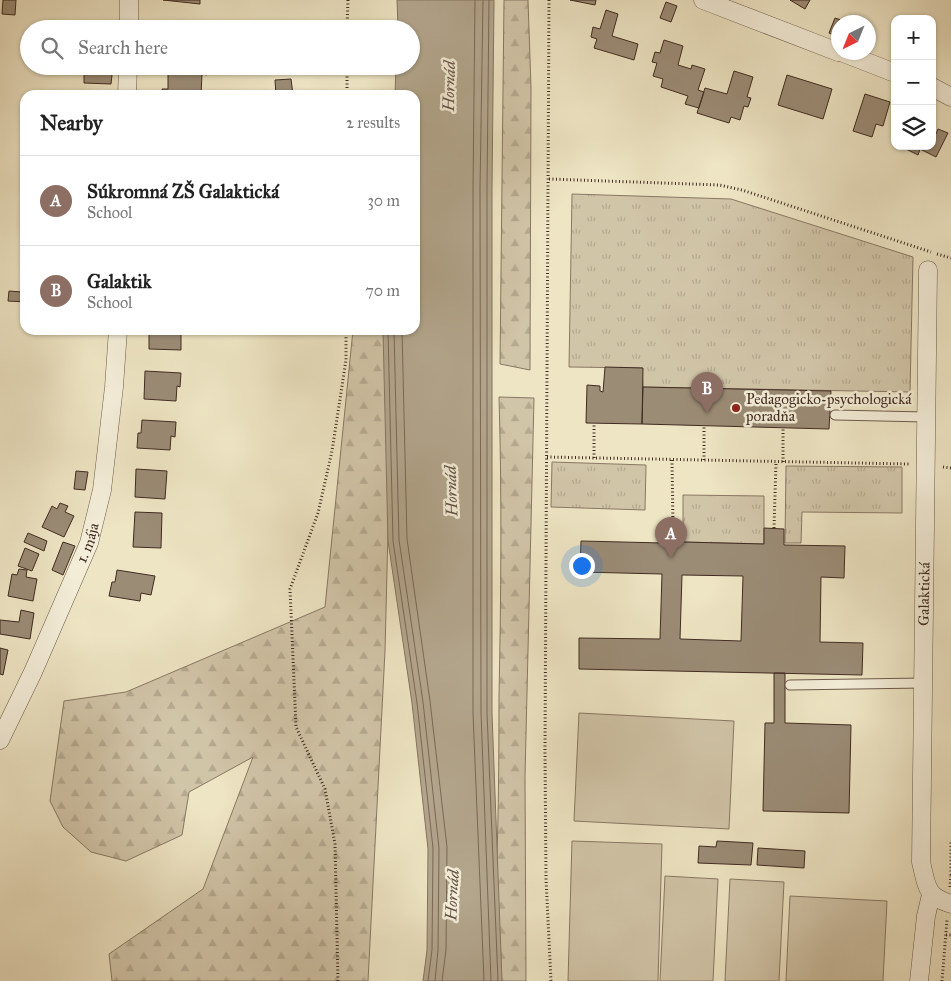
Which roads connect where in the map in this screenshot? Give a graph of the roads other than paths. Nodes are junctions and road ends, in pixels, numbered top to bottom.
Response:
1 (129, 0) edge
2 (703, 0) edge
3 (129, 20) edge
4 (831, 49) edge
5 (861, 60) edge
6 (891, 71) edge
7 (128, 75) edge
8 (936, 89) edge
9 (127, 90) edge
10 (951, 97) edge
11 (928, 270) dead end
12 (118, 335) edge
13 (835, 415) dead end
14 (926, 417) junction
15 (922, 683) junction
16 (790, 684) dead end
17 (0, 740) edge
18 (931, 895) junction
19 (950, 904) edge
20 (920, 981) edge

1 - 3 street
2 - 4 street
5 - 6 street
7 - 9 street
8 - 10 street
11 - 14 street, Galaktická
12 - 17 street, 1. mája
13 - 14 lane
14 - 15 street, Galaktická
15 - 16 lane
15 - 18 street, Galaktická
18 - 19 street
18 - 20 street

